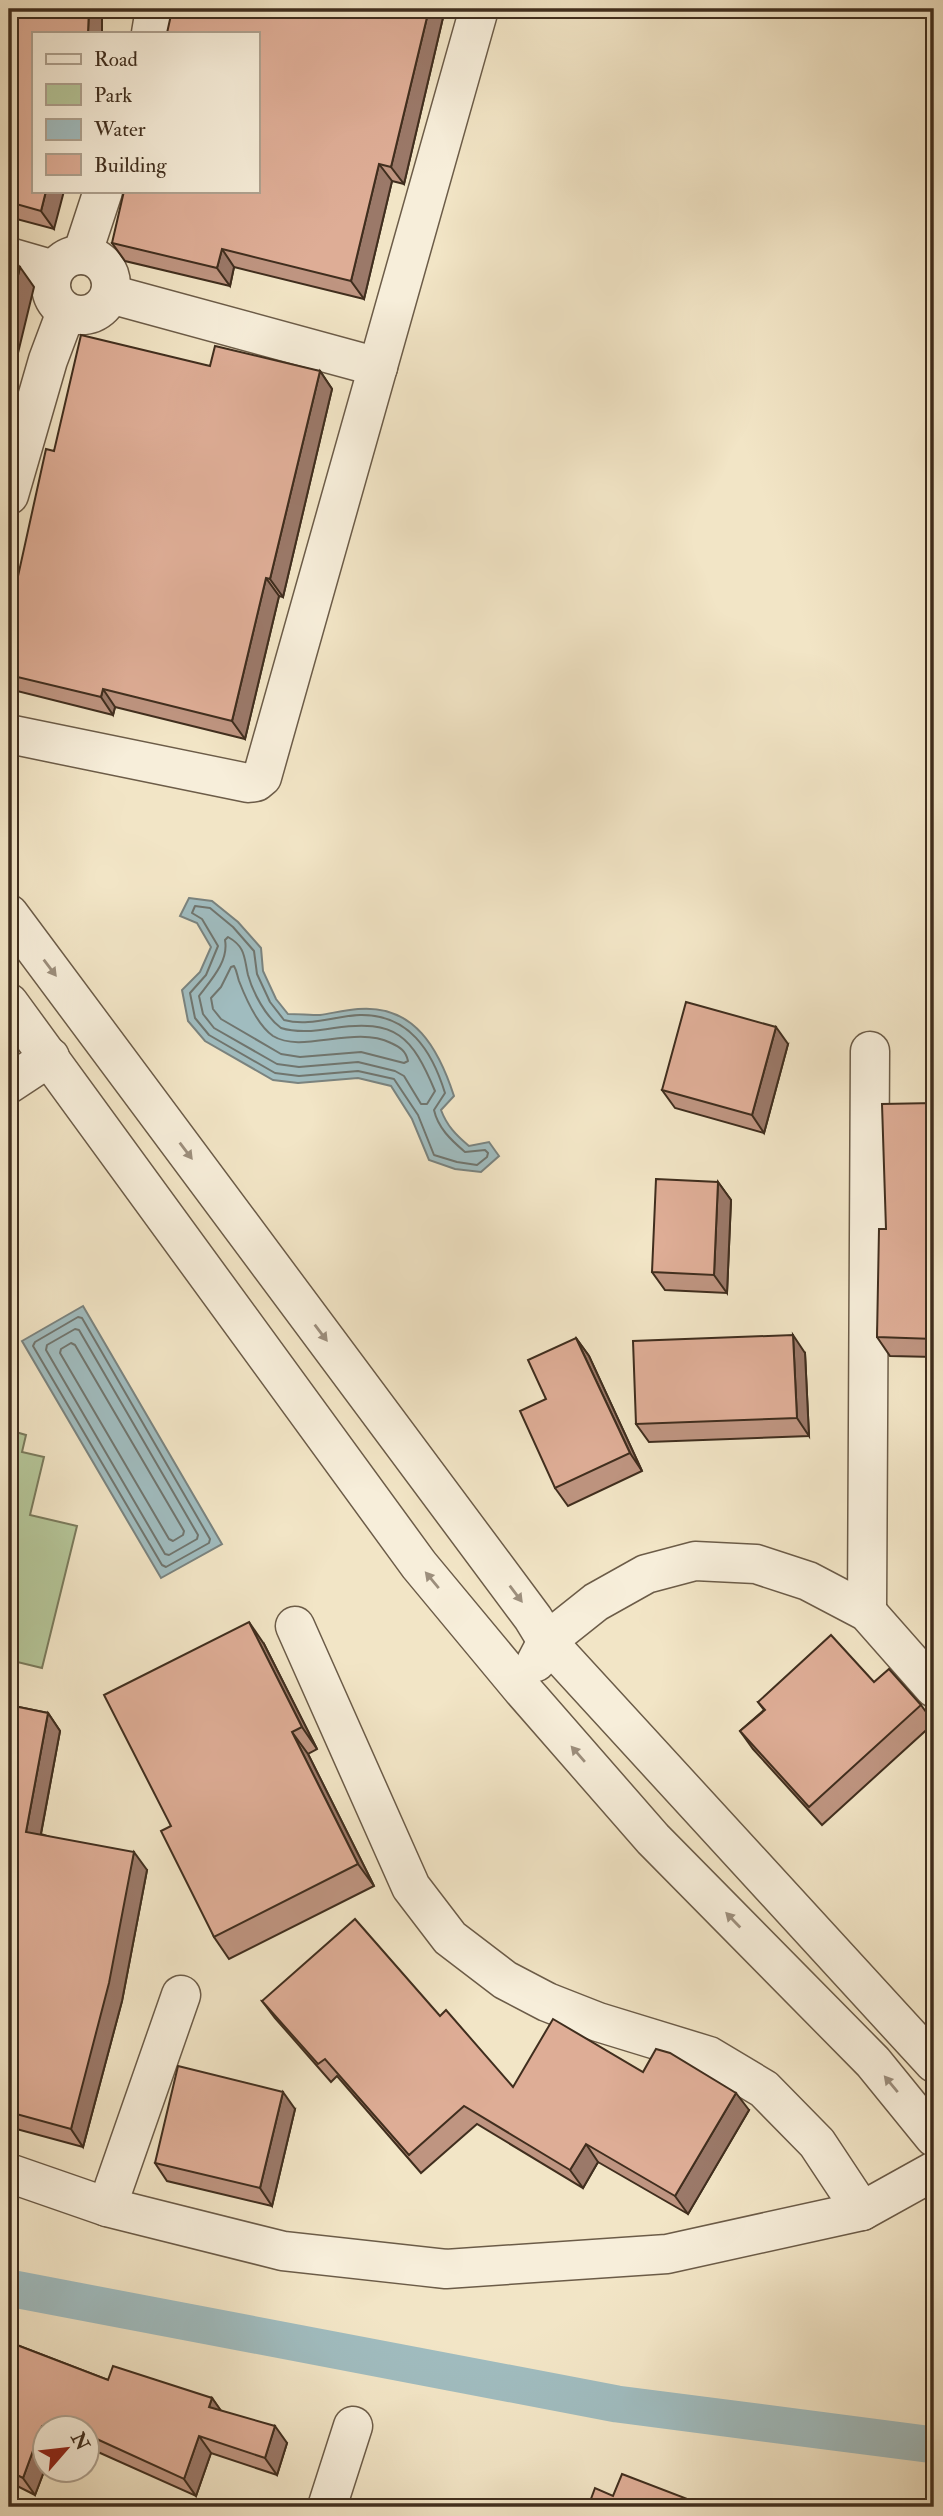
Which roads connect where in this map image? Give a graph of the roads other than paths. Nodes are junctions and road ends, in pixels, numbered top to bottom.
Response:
1 (155, 9) edge
2 (479, 9) edge
3 (151, 32) edge
4 (103, 192) edge
5 (9, 257) edge
6 (68, 262) junction
7 (110, 294) junction
8 (66, 312) junction
9 (378, 367) junction
10 (9, 495) edge
11 (9, 734) edge
12 (9, 914) edge
13 (9, 1004) edge
14 (870, 1051) dead end
15 (50, 1057) junction
16 (9, 1084) edge
17 (867, 1612) junction
18 (295, 1626) dead end
19 (547, 1641) junction
20 (934, 1688) edge
21 (522, 1689) junction
22 (181, 1995) dead end
23 (934, 2063) edge
24 (934, 2137) edge
25 (934, 2171) edge
26 (9, 2173) edge
27 (107, 2207) junction
28 (862, 2211) junction
29 (354, 2426) dead end
30 (327, 2507) edge

1 - 3 street
2 - 9 street
4 - 6 street
5 - 6 street
6 - 7 street
6 - 8 street
7 - 8 street
7 - 9 street
8 - 10 street
9 - 11 street
12 -> 19 street
13 - 15 street
14 - 17 street
15 - 16 street
21 -> 15 street
17 - 19 street
17 - 20 street
18 - 28 street
19 - 21 street
19 - 23 street
24 -> 21 street
22 - 27 street
25 - 28 street
26 - 27 street
27 - 28 street
29 - 30 street

